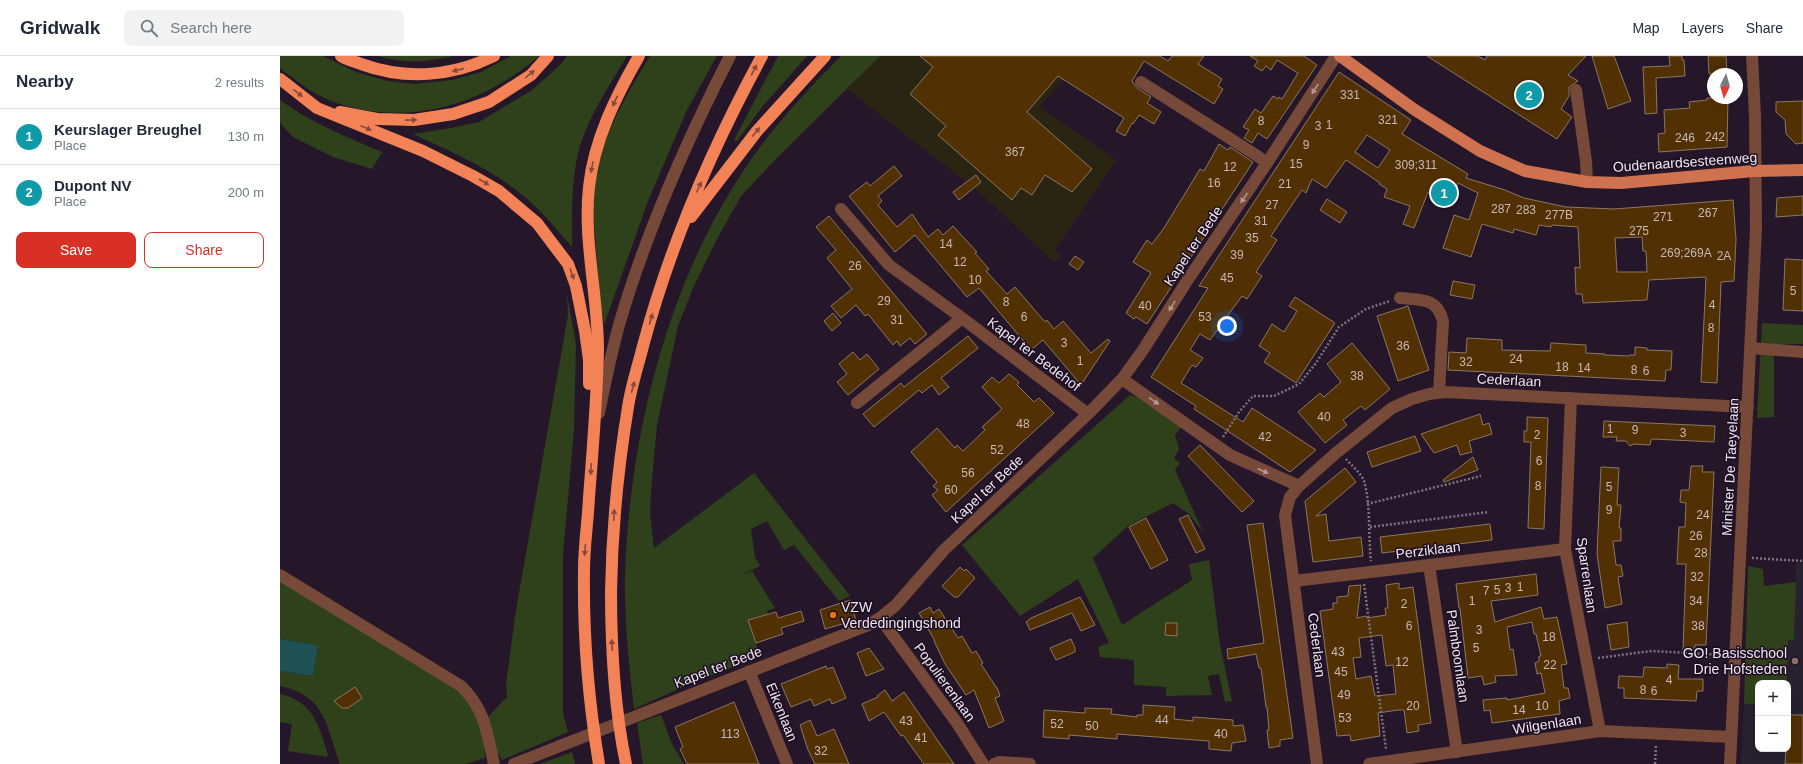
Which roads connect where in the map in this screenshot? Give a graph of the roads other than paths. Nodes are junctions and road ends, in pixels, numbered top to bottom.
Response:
1 (341, 56) edge
2 (494, 56) edge
3 (548, 56) edge
4 (639, 56) edge
5 (730, 56) edge
6 (762, 56) edge
7 (825, 56) edge
8 (1336, 56) edge
9 (1340, 56) edge
10 (1752, 56) edge
11 (280, 79) edge
12 (1141, 82) dead end
13 (1576, 90) dead end
14 (317, 108) junction
15 (1267, 163) junction
16 (1803, 170) edge
17 (1754, 171) junction
18 (1587, 182) junction
19 (841, 209) dead end
20 (678, 236) junction
21 (1400, 298) road end
22 (962, 318) junction
23 (1751, 348) junction
24 (1803, 352) edge
25 (1122, 379) junction
26 (1439, 393) junction
27 (1571, 398) junction
28 (857, 403) dead end
29 (1748, 407) junction
30 (1088, 414) junction
31 (593, 440) junction
32 (1299, 486) junction
33 (1565, 549) junction
34 (1429, 565) junction
35 (280, 575) edge
36 (1294, 581) junction
37 (880, 618) junction
38 (749, 671) junction
39 (1600, 731) junction
40 (1731, 737) junction
41 (1457, 752) junction
42 (1415, 761) edge
43 (626, 762) edge
44 (494, 764) edge
45 (514, 764) edge
46 (599, 764) edge
47 (787, 764) edge
48 (983, 764) edge
49 (994, 764) edge
50 (1030, 764) edge
51 (1317, 764) edge
52 (1369, 764) edge
53 (1730, 764) edge

2 -> 1 highway
14 -> 3 highway
4 -> 31 highway
5 - 31 street
20 -> 6 highway
20 -> 7 highway
8 -> 15 street, Kapel ter Bede
9 - 18 main road, Oudenaardsesteenweg
10 - 17 street, Minister De Taeyelaan
11 -> 14 highway
12 - 15 street
13 - 18 street
14 -> 31 highway
15 -> 25 street, Kapel ter Bede
16 - 17 main road, Oudenaardsesteenweg
17 - 18 main road, Oudenaardsesteenweg
17 - 23 street, Minister De Taeyelaan
19 - 22 street, Kapel ter Bedehof
43 -> 20 highway
21 - 26 street
22 - 28 street
22 - 30 street, Kapel ter Bedehof
23 - 24 street
23 - 29 street, Minister De Taeyelaan
25 - 30 street, Kapel ter Bede
25 -> 32 street
26 - 27 street, Cederlaan
26 - 32 street, Cederlaan
27 - 29 street, Cederlaan
27 - 33 street, Sparrenlaan
29 - 40 street, Minister De Taeyelaan
30 - 37 street, Kapel ter Bede
31 -> 46 highway
32 - 36 street, Cederlaan
33 - 34 street, Perziklaan
33 - 39 street, Sparrenlaan
34 - 36 street, Perziklaan
34 - 41 street, Palmboomlaan
35 - 44 street
36 - 51 street, Cederlaan
37 - 38 street, Kapel ter Bede
37 - 48 street, Populierenlaan
38 - 45 street, Kapel ter Bede
38 - 47 street, Eikenlaan
39 - 40 street, Wilgenlaan
39 - 41 street, Wilgenlaan
40 - 53 street, Minister De Taeyelaan
41 - 42 street, Wilgenlaan
42 - 52 street, Wilgenlaan
49 - 50 street

